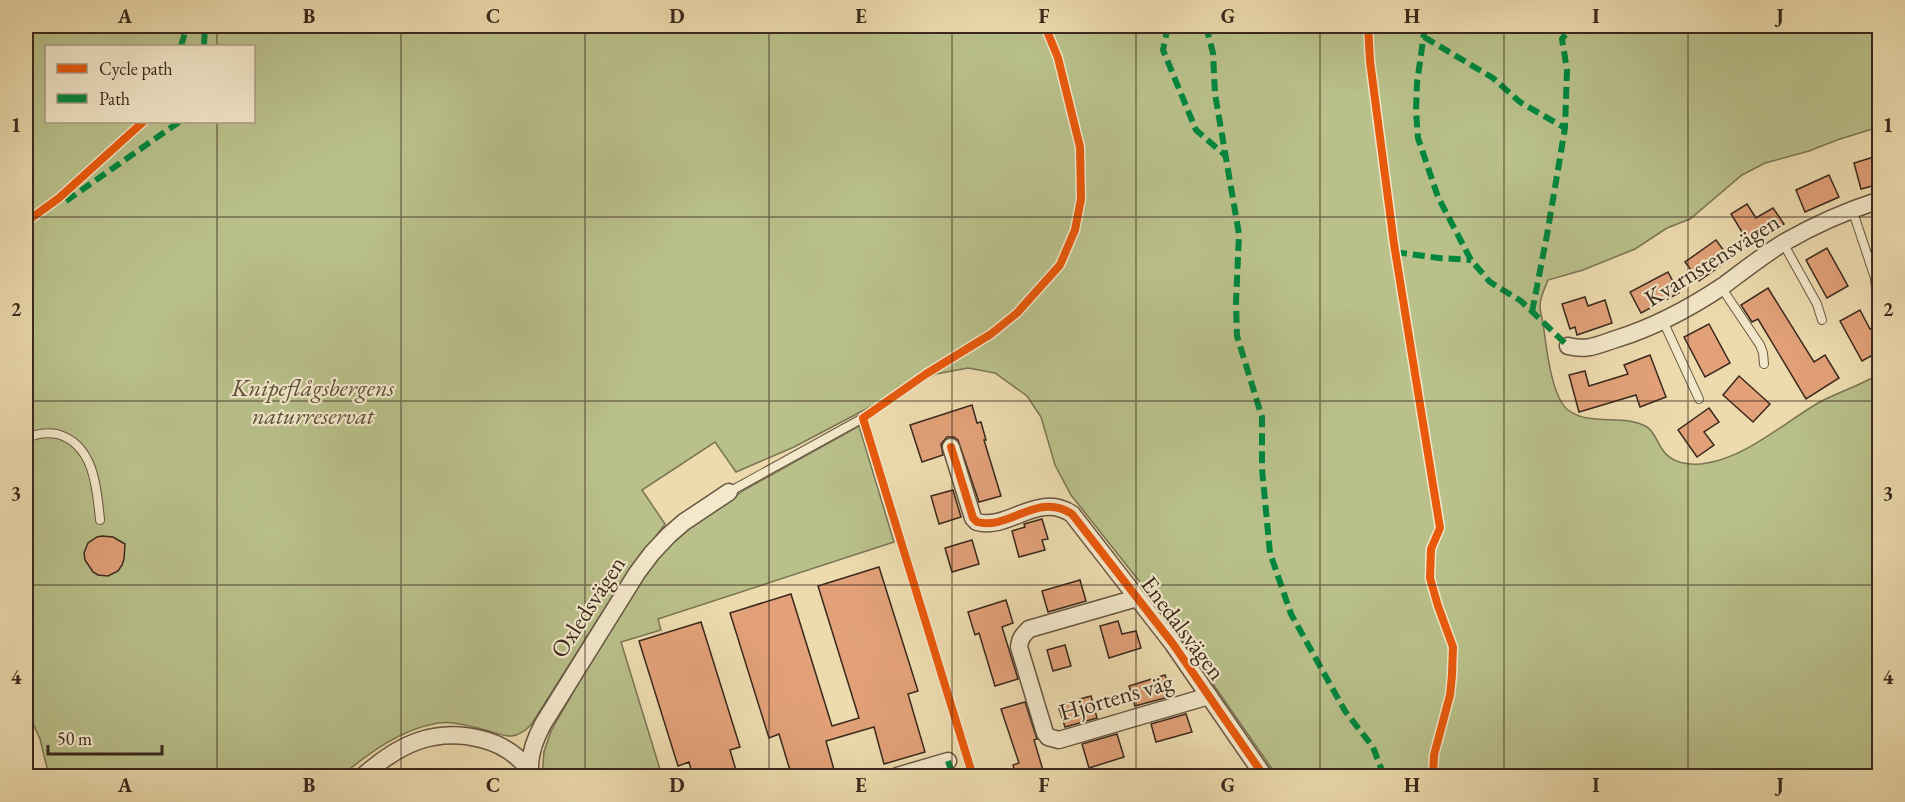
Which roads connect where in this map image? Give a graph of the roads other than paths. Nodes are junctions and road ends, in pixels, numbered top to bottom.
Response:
1 (1880, 200) edge
2 (1852, 209) junction
3 (1783, 243) junction
4 (1721, 287) junction
5 (1877, 299) dead end
6 (1822, 320) dead end
7 (1663, 321) junction
8 (1568, 346) dead end
9 (1764, 364) dead end
10 (1699, 399) dead end
11 (863, 418) dead end
12 (26, 439) edge
13 (951, 447) dead end
14 (729, 492) joint
15 (100, 520) dead end
16 (1137, 598) junction
17 (1209, 696) junction
18 (948, 761) dead end
19 (531, 774) edge
20 (363, 777) edge
21 (897, 777) edge
22 (1264, 777) edge

1 - 2 street, Kvarnstensvägen
2 - 3 street, Kvarnstensvägen
2 - 5 lane
3 - 4 street, Kvarnstensvägen
3 - 6 lane
4 - 7 street, Kvarnstensvägen
4 - 9 lane
7 - 8 street, Kvarnstensvägen
7 - 10 lane
11 - 14 lane
12 - 15 lane
13 - 16 street, Enedalsvägen
14 - 19 street, Oxledsvägen
16 - 17 street, Enedalsvägen
16 - 17 street, Hjortens väg
17 - 22 street, Enedalsvägen
18 - 21 street
19 - 20 street

